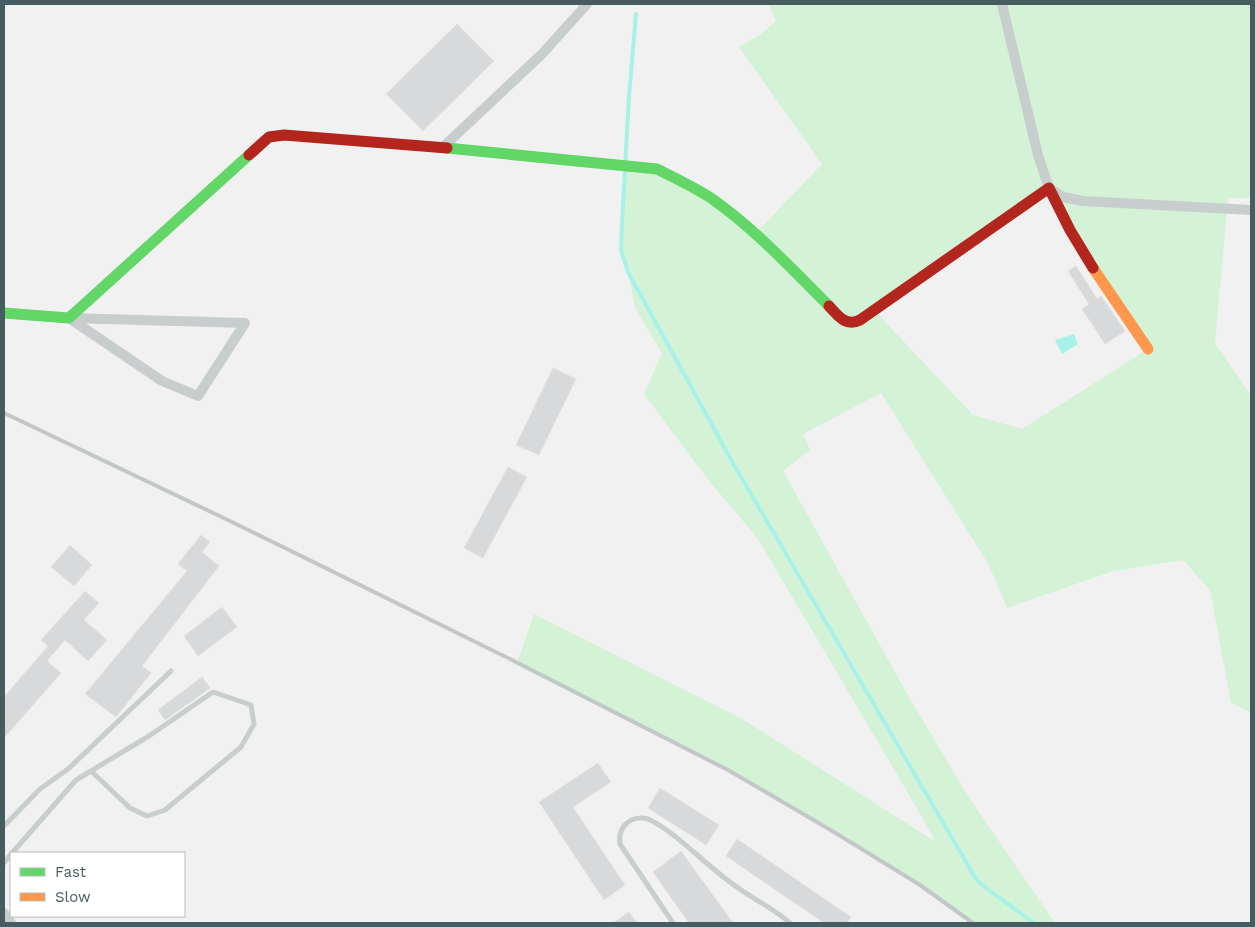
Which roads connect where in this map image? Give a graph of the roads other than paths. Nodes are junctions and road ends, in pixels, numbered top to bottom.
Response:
1 (587, 4) edge
2 (1002, 4) edge
3 (442, 148) junction
4 (1048, 188) junction
5 (1251, 210) edge
6 (4, 313) edge
7 (69, 318) junction
8 (1148, 349) dead end
9 (171, 671) dead end
10 (91, 771) junction
11 (4, 826) edge
12 (14, 852) edge
13 (673, 923) edge
14 (790, 923) edge

1 - 3 street
2 - 4 street
3 - 4 street
3 - 7 street
4 - 5 street
4 - 8 street
6 - 7 street
7 - 7 street
9 - 11 lane
10 - 10 lane
10 - 12 lane
13 - 14 lane

